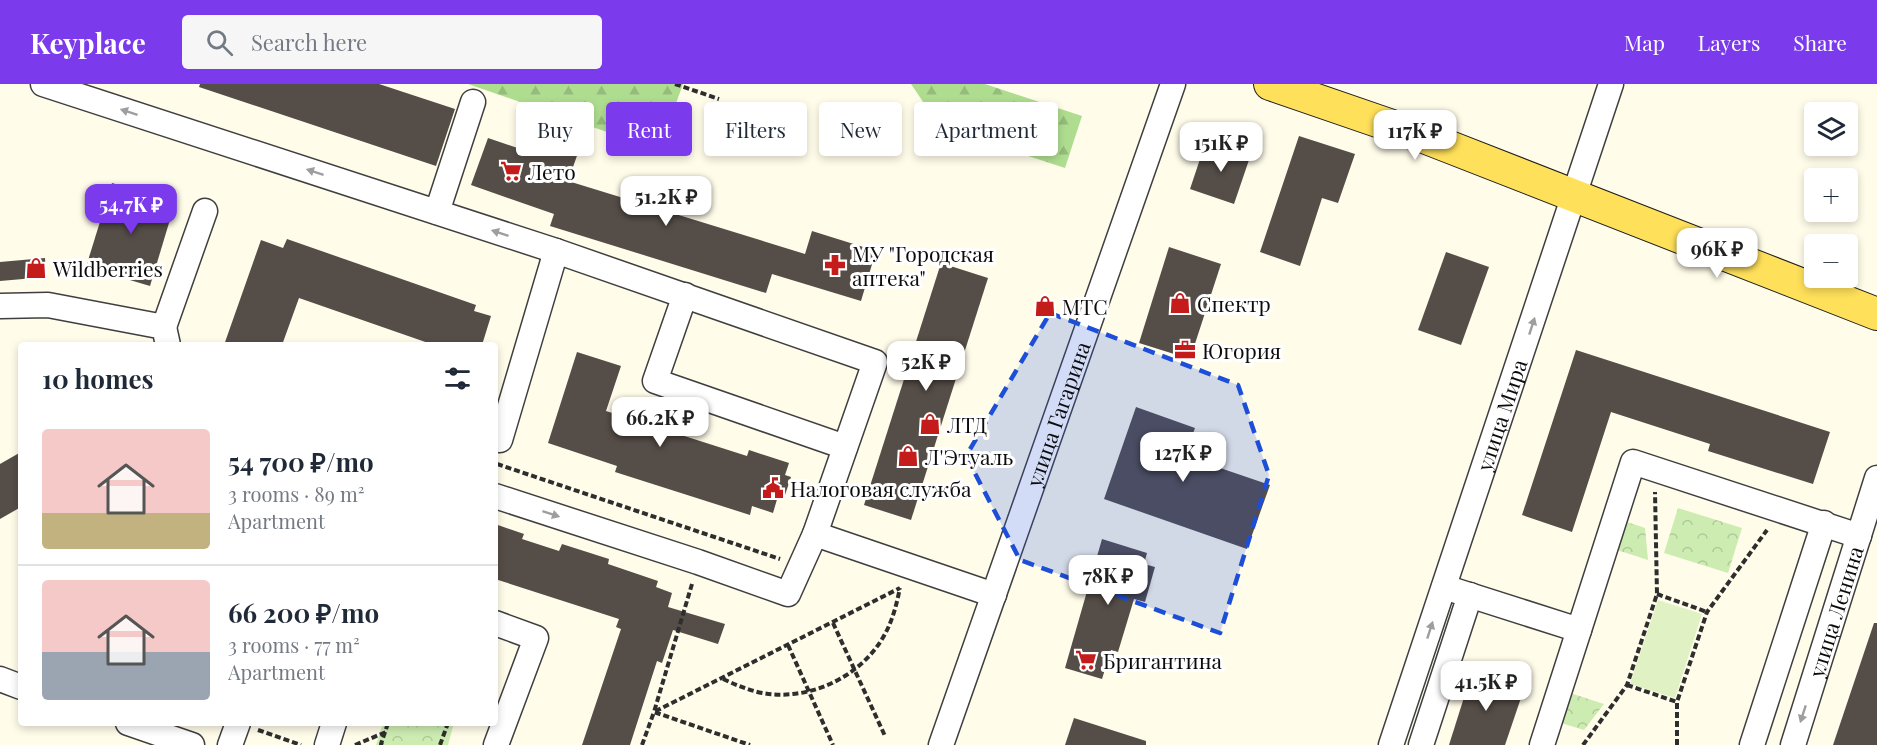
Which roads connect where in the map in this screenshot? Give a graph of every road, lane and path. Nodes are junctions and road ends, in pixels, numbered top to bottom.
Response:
1 (43, 84) edge
2 (675, 84) edge
3 (1173, 84) edge
4 (1270, 84) edge
5 (1611, 84) edge
6 (719, 99) dead end
7 (473, 102) dead end
8 (1575, 197) junction
9 (205, 211) dead end
10 (437, 212) junction
11 (556, 251) junction
12 (685, 296) junction
13 (0, 306) edge
14 (1877, 314) edge
15 (166, 336) edge
16 (498, 440) edge
17 (845, 447) junction
18 (498, 465) edge
19 (1654, 469) junction
20 (1877, 478) edge
21 (498, 497) edge
22 (1781, 510) junction
23 (1824, 524) junction
24 (815, 534) junction
25 (1859, 536) junction
26 (698, 562) junction
27 (800, 566) junction
28 (1444, 586) junction
29 (900, 588) junction
30 (911, 591) dead end
31 (1657, 594) junction
32 (1470, 595) junction
33 (994, 596) junction
34 (1707, 612) junction
35 (833, 622) junction
36 (498, 624) edge
37 (1579, 630) junction
38 (788, 645) junction
39 (855, 669) junction
40 (722, 678) junction
41 (0, 680) edge
42 (1627, 685) junction
43 (18, 686) edge
44 (809, 691) junction
45 (1677, 702) junction
46 (654, 712) junction
47 (137, 726) edge
48 (237, 726) edge
49 (247, 726) edge
50 (333, 726) edge
51 (387, 726) edge
52 (447, 726) edge
53 (386, 732) junction
54 (885, 736) dead end
55 (192, 745) edge
56 (230, 745) edge
57 (301, 745) edge
58 (327, 745) edge
59 (355, 745) edge
60 (383, 745) edge
61 (440, 745) edge
62 (496, 745) edge
63 (642, 745) edge
64 (750, 745) edge
65 (833, 745) edge
66 (942, 745) edge
67 (1391, 745) edge
68 (1421, 745) edge
69 (1542, 745) edge
70 (1583, 745) edge
71 (1677, 745) edge
72 (1752, 745) edge
73 (1793, 745) edge

10 -> 1 street
2 - 6 path
3 - 33 street, улица Гагарина
4 - 8 main road
5 - 8 street, улица Мира
7 - 10 street
8 - 14 main road
28 -> 8 street, улица Мира
9 - 15 street
11 -> 10 street
11 - 12 street
11 - 16 street
12 - 17 street
12 - 17 street
13 - 15 street
17 - 24 street
18 - 27 path
19 - 22 street
19 - 31 path
19 - 37 street
20 - 25 street, улица Ленина
21 -> 26 street
22 - 23 street
22 - 34 path
23 - 25 street
23 - 72 street
24 - 27 street
24 - 33 street
25 -> 73 street, улица Ленина
26 - 27 street
26 - 46 path
28 - 32 street
67 -> 28 street, улица Мира
29 - 30 path
29 - 35 path
29 - 39 path
31 - 34 path
31 - 42 path
32 - 37 street
32 - 68 street
33 - 66 street, улица Гагарина
34 - 45 path
35 - 38 path
35 - 39 path
36 - 62 street
37 - 69 street
38 - 40 path
38 - 44 path
39 - 44 path
39 - 54 path
40 - 44 path
40 - 46 path
41 - 43 street
42 - 45 path
42 - 70 path
44 - 65 path
45 - 71 path
46 - 63 path
46 - 64 path
47 - 55 street
48 - 56 street
49 - 57 path
50 - 58 street
51 - 53 path
52 - 61 path
53 - 59 path
53 - 60 path

